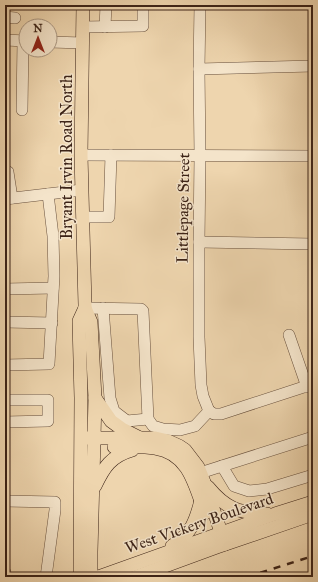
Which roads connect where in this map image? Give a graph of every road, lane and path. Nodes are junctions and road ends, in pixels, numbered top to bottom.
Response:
1 (83, 5) edge
2 (106, 5) edge
3 (143, 5) edge
4 (200, 5) edge
5 (83, 27) junction
6 (105, 27) junction
7 (5, 40) edge
8 (18, 41) edge
9 (58, 42) edge
10 (83, 43) junction
11 (24, 58) edge
12 (313, 66) edge
13 (199, 69) junction
14 (22, 110) dead end
15 (81, 155) junction
16 (111, 155) junction
17 (200, 156) junction
18 (313, 156) edge
19 (5, 172) edge
20 (82, 190) junction
21 (48, 194) junction
22 (9, 199) edge
23 (83, 217) junction
24 (198, 242) junction
25 (313, 244) edge
26 (54, 288) junction
27 (5, 289) edge
28 (85, 308) junction
29 (103, 308) junction
30 (5, 322) edge
31 (52, 323) junction
32 (289, 335) dead end
33 (5, 365) edge
34 (310, 385) edge
35 (95, 398) junction
36 (5, 400) edge
37 (209, 411) junction
38 (148, 419) junction
39 (5, 422) edge
40 (313, 437) edge
41 (80, 442) junction
42 (94, 442) junction
43 (140, 443) junction
44 (222, 466) junction
45 (313, 475) edge
46 (202, 478) junction
47 (93, 490) junction
48 (201, 500) junction
49 (5, 501) edge
50 (313, 502) edge
51 (275, 514) junction
52 (313, 514) edge
53 (219, 540) junction
54 (85, 553) junction
55 (134, 571) edge
56 (5, 572) edge
57 (6, 577) edge
58 (46, 577) edge
59 (80, 577) edge
60 (91, 577) edge
61 (98, 577) edge

1 - 5 main road, Bryant Irvin Road North
2 - 6 street
3 - 6 street
4 - 13 street, Littlepage Street
5 - 6 street
5 - 10 main road, Bryant Irvin Road North
7 - 8 street
9 - 10 street
10 - 15 main road, Bryant Irvin Road North
11 - 14 street
12 - 13 street
13 - 17 street, Littlepage Street
15 - 16 street
15 - 20 main road, Bryant Irvin Road North
16 - 17 street
16 - 23 street
17 - 18 street
17 - 24 street, Littlepage Street
19 - 22 street
20 - 21 street
20 - 23 main road, Bryant Irvin Road North
21 - 22 street
21 - 26 street
23 - 28 main road, Bryant Irvin Road North
24 - 25 street
24 - 37 street, Littlepage Street
26 - 27 street
26 - 31 street
28 - 29 street
28 - 35 main road, Bryant Irvin Road North
28 - 41 main road, Bryant Irvin Road North
29 - 38 street
29 - 38 street
30 - 31 street
31 - 33 street
32 - 34 street
34 - 37 street
35 - 42 main road, Bryant Irvin Road North
35 - 43 main road
36 - 39 street
37 - 38 street
40 - 44 street
41 - 42 main road
41 - 54 main road, Bryant Irvin Road North
42 - 43 main road
42 - 47 main road, Bryant Irvin Road North
43 - 46 main road
43 - 47 main road
43 - 48 main road
44 - 45 street
44 - 46 street
46 - 51 main road
46 - 53 main road
47 - 54 main road, Bryant Irvin Road North
48 - 53 main road
48 - 55 main road
49 - 58 street
50 - 51 main road, West Vickery Boulevard
51 - 53 main road, West Vickery Boulevard
52 - 53 main road, West Vickery Boulevard
53 - 55 main road, West Vickery Boulevard
54 - 59 main road
54 - 60 main road
55 - 61 main road, West Vickery Boulevard
56 - 57 street

